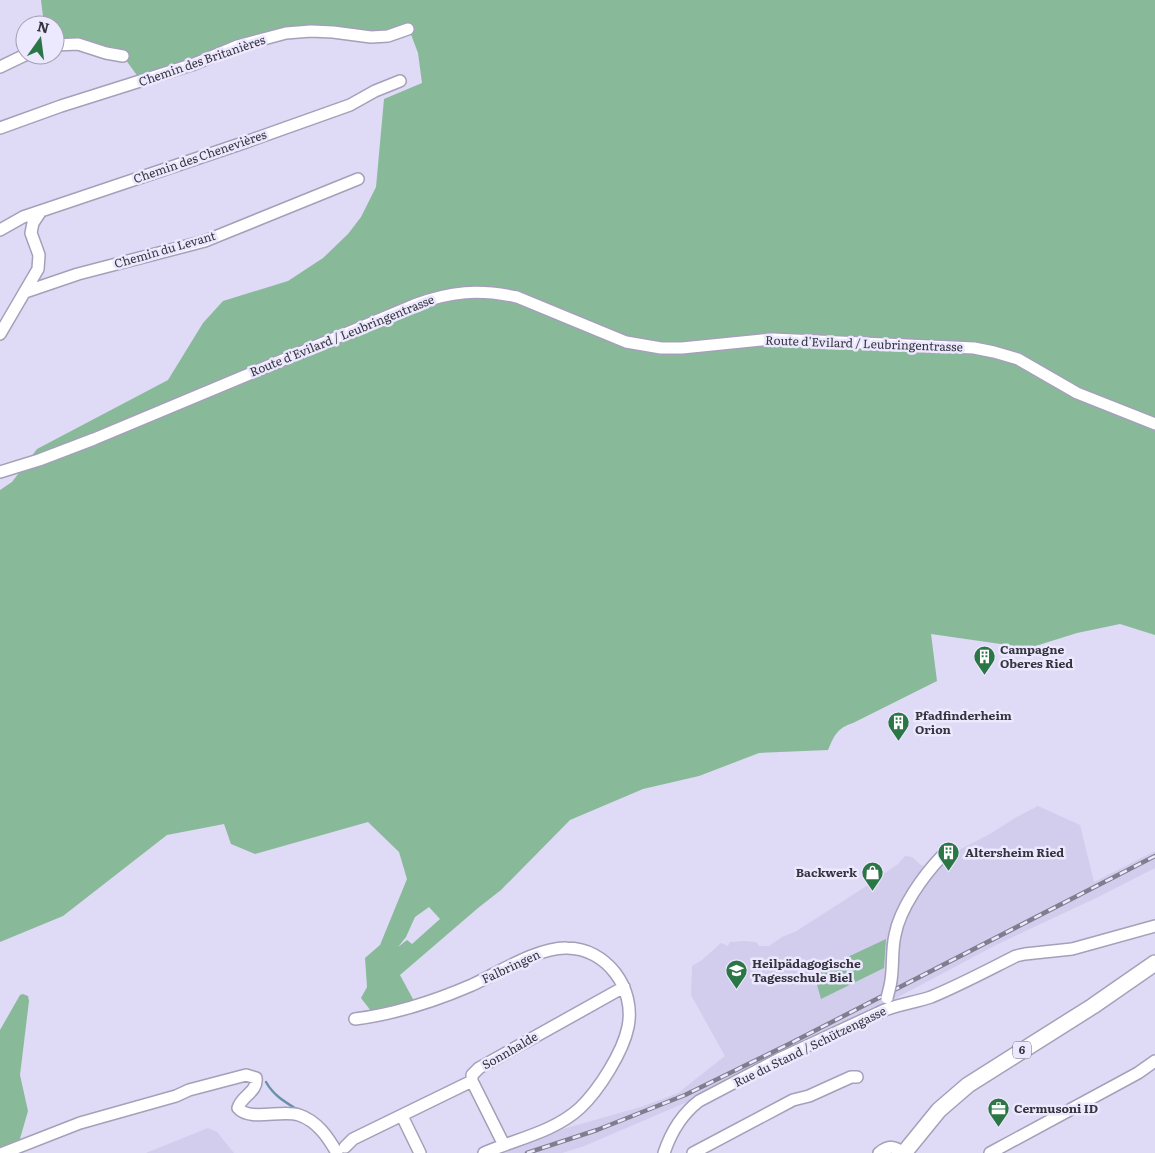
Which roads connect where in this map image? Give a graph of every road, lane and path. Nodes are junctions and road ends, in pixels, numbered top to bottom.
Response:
1 (408, 29) dead end
2 (65, 45) edge
3 (123, 56) dead end
4 (15, 60) edge
5 (0, 67) edge
6 (400, 81) dead end
7 (0, 128) edge
8 (358, 179) dead end
9 (41, 210) junction
10 (2, 228) edge
11 (31, 234) junction
12 (25, 292) junction
13 (4, 321) edge
14 (0, 334) edge
15 (1155, 424) edge
16 (0, 472) edge
17 (942, 856) dead end
18 (1155, 926) edge
19 (1155, 963) edge
20 (624, 987) junction
21 (886, 1003) junction
22 (355, 1019) dead end
23 (1155, 1061) edge
24 (857, 1077) dead end
25 (472, 1081) junction
26 (402, 1116) junction
27 (504, 1145) junction
28 (341, 1150) edge
29 (16, 1151) edge
30 (3, 1153) edge
31 (420, 1153) edge
32 (484, 1153) edge
33 (664, 1153) edge
34 (693, 1153) edge
35 (879, 1153) edge
36 (904, 1153) edge
37 (990, 1153) edge

1 - 7 street, Chemin des Britanières
2 - 3 street
4 - 5 street
6 - 9 street, Chemin des Chenevières
8 - 12 street, Chemin du Levant
9 - 10 street, Chemin des Chenevières
9 - 11 street
10 - 11 street
11 - 12 street
12 - 13 street
13 - 14 street
15 - 16 street, Route d'Evilard / Leubringentrasse
17 - 21 street, bridge
18 - 21 street, Rue du Stand / Schützengasse
19 - 36 main road, 6
20 - 22 street, Falbringen
20 - 25 street, Sonnhalde
20 - 27 street, Falbringen
21 - 33 street, Rue du Stand / Schützengasse
23 - 37 street
24 - 34 street
25 - 26 street, Sonnhalde
25 - 27 street
26 - 28 street, Sonnhalde
26 - 31 street
27 - 32 street, Falbringen
28 - 29 street
29 - 30 street
35 - 36 street

